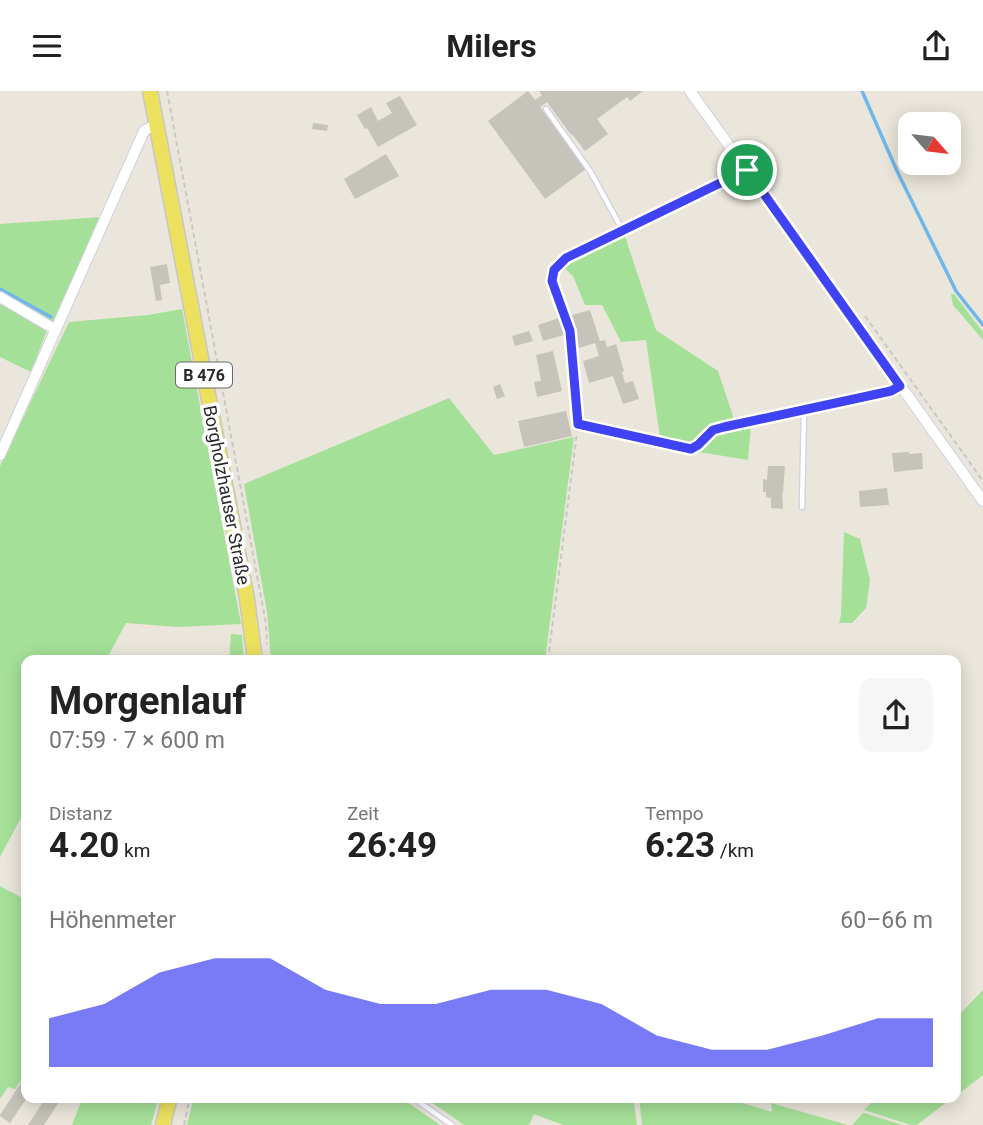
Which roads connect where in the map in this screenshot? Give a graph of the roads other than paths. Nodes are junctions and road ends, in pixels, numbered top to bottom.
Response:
1 (150, 91) edge
2 (690, 91) edge
3 (546, 109) dead end
4 (156, 124) junction
5 (747, 170) junction
6 (623, 231) junction
7 (0, 297) edge
8 (55, 330) junction
9 (900, 386) junction
10 (804, 410) junction
11 (0, 454) edge
12 (983, 501) edge
13 (802, 507) dead end
14 (253, 655) edge
15 (168, 1103) edge
16 (421, 1103) edge
17 (163, 1125) edge
18 (452, 1125) edge

1 - 4 main road, Borgholzhauser Straße / B 476
2 - 5 street
3 - 6 lane
4 - 8 street
4 - 14 main road, Borgholzhauser Straße / B 476
5 - 6 lane
5 - 9 street
6 - 10 lane
7 - 8 street
8 - 11 street
9 - 10 lane
9 - 12 street
10 - 13 lane
15 - 17 main road
16 - 18 lane

